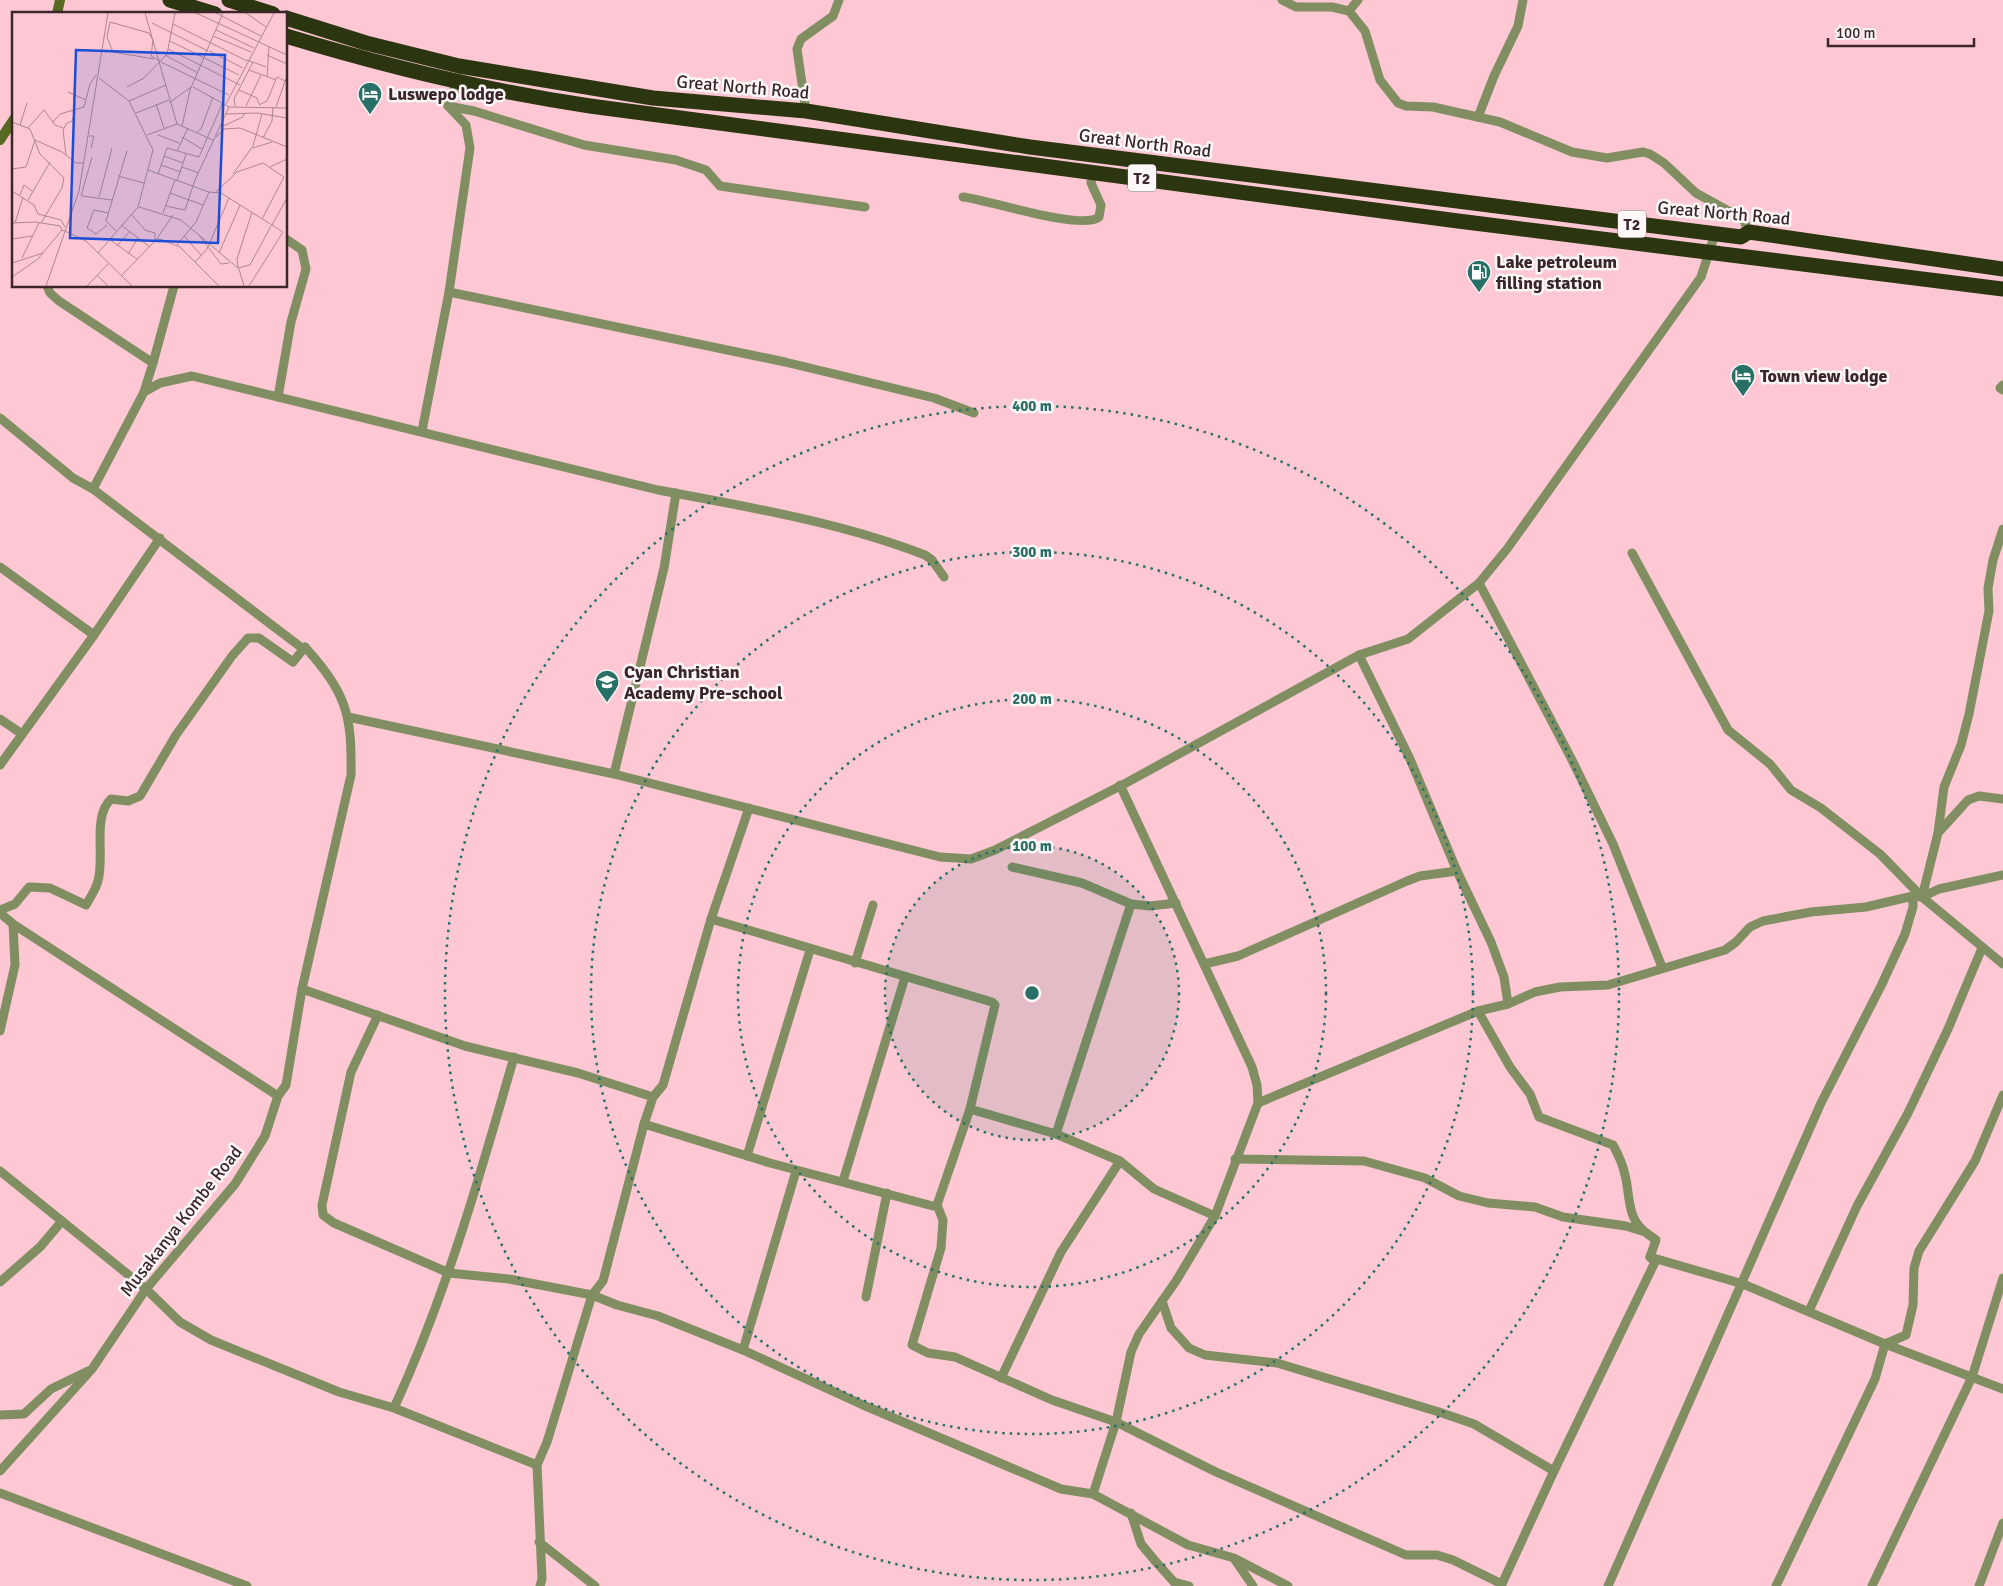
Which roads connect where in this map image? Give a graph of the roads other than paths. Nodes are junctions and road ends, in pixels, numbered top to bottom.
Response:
1 (170, 0) edge
2 (229, 0) edge
3 (839, 0) edge
4 (1282, 0) edge
5 (1358, 0) edge
6 (1523, 0) edge
7 (1349, 11) junction
8 (209, 12) edge
9 (267, 12) edge
10 (288, 19) edge
11 (288, 37) edge
12 (454, 80) junction
13 (448, 106) junction
14 (806, 111) junction
15 (1478, 117) junction
16 (12, 122) edge
17 (0, 140) edge
18 (1093, 171) junction
19 (963, 197) dead end
20 (865, 207) dead end
21 (1749, 232) junction
22 (1715, 234) junction
23 (288, 241) edge
24 (1711, 251) junction
25 (2003, 269) edge
26 (48, 288) edge
27 (173, 288) edge
28 (2003, 289) edge
29 (449, 292) junction
30 (153, 363) junction
31 (2003, 385) edge
32 (2003, 390) edge
33 (144, 392) junction
34 (278, 397) junction
35 (974, 412) dead end
36 (0, 418) edge
37 (422, 431) junction
38 (93, 489) junction
39 (676, 493) junction
40 (2003, 529) edge
41 (160, 538) junction
42 (1632, 553) dead end
43 (0, 567) edge
44 (944, 577) dead end
45 (1479, 582) junction
46 (94, 635) junction
47 (304, 647) junction
48 (1359, 655) junction
49 (348, 717) junction
50 (0, 719) edge
51 (22, 734) junction
52 (0, 765) edge
53 (614, 774) junction
54 (1120, 785) junction
55 (2003, 799) edge
56 (749, 808) junction
57 (1938, 833) junction
58 (1012, 867) dead end
59 (1457, 871) junction
60 (2003, 876) edge
61 (1917, 897) junction
62 (1176, 903) junction
63 (1131, 904) junction
64 (872, 905) dead end
65 (0, 911) edge
66 (711, 920) junction
67 (12, 924) junction
68 (1982, 948) junction
69 (810, 950) junction
70 (855, 963) junction
71 (1204, 964) junction
72 (2003, 964) edge
73 (1662, 967) junction
74 (905, 977) junction
75 (302, 989) junction
76 (1508, 1004) junction
77 (1478, 1011) junction
78 (378, 1015) junction
79 (0, 1031) edge
80 (514, 1057) junction
81 (2003, 1095) edge
82 (278, 1096) junction
83 (653, 1098) junction
84 (1258, 1103) junction
85 (970, 1109) junction
86 (644, 1124) junction
87 (1056, 1134) junction
88 (747, 1156) junction
89 (1235, 1159) junction
90 (1120, 1161) junction
91 (0, 1170) edge
92 (796, 1171) junction
93 (843, 1181) junction
94 (887, 1193) junction
95 (937, 1205) junction
96 (1215, 1216) junction
97 (62, 1221) junction
98 (1656, 1240) junction
99 (1650, 1256) junction
100 (449, 1273) junction
101 (2003, 1278) edge
102 (0, 1282) edge
103 (1743, 1284) junction
104 (146, 1288) junction
105 (592, 1295) junction
106 (866, 1296) dead end
107 (1162, 1301) junction
108 (1809, 1310) junction
109 (1885, 1344) junction
110 (743, 1350) junction
111 (92, 1369) junction
112 (1972, 1377) junction
113 (1001, 1378) junction
114 (2003, 1389) edge
115 (394, 1408) junction
116 (0, 1415) edge
117 (1116, 1422) junction
118 (537, 1465) junction
119 (1554, 1471) junction
120 (0, 1472) edge
121 (0, 1493) edge
122 (1093, 1494) junction
123 (1131, 1513) junction
124 (2003, 1524) edge
125 (539, 1542) junction
126 (1234, 1558) junction
127 (1501, 1585) edge
128 (247, 1586) edge
129 (540, 1586) edge
130 (596, 1586) edge
131 (1189, 1586) edge
132 (1253, 1586) edge
133 (1288, 1586) edge
134 (1608, 1586) edge
135 (1776, 1586) edge
136 (1872, 1586) edge
137 (1980, 1586) edge

1 - 8 highway
2 - 9 highway
3 - 14 street
4 - 7 street
5 - 7 street
6 - 15 street
7 - 15 street
10 - 14 highway, Great North Road / T2
11 - 12 highway, Great North Road / T2
12 - 13 street
12 - 18 highway, Great North Road / T2
13 - 20 street
13 - 29 street
14 - 22 highway, Great North Road / T2
15 - 21 street
16 - 17 main road
18 - 19 street
18 - 24 highway, Great North Road / T2
21 - 22 highway, Great North Road / T2
21 - 25 highway, Great North Road / T2
22 - 24 street
23 - 34 street
24 - 28 highway, Great North Road / T2
24 - 45 street
26 - 30 street
27 - 30 street
29 - 35 street
29 - 37 street
30 - 33 street
31 - 32 street
33 - 34 street
33 - 38 street
34 - 37 street
36 - 38 street, Musakanya Kombe Road
37 - 39 street
38 - 41 street, Musakanya Kombe Road
39 - 44 street
39 - 53 street
40 - 57 street
41 - 46 street
41 - 47 street, Musakanya Kombe Road
42 - 61 street
43 - 46 street
45 - 48 street
45 - 73 street
46 - 51 street
47 - 49 street, Musakanya Kombe Road
47 - 65 street
48 - 54 street
48 - 59 street
49 - 53 street
49 - 75 street, Musakanya Kombe Road
50 - 51 street
51 - 52 street
53 - 56 street
54 - 56 street
54 - 62 street
55 - 57 street
56 - 66 street
57 - 61 street
58 - 63 street
59 - 71 street
59 - 76 street
60 - 61 street
61 - 68 street
61 - 73 street
61 - 103 street
62 - 63 street
62 - 71 street
63 - 87 street
64 - 70 street
65 - 67 street
66 - 69 street
66 - 83 street
67 - 79 street
67 - 82 street
68 - 72 street
68 - 108 street
69 - 70 street
69 - 88 street
70 - 74 street
71 - 84 street
73 - 76 street
74 - 85 street
74 - 93 street
75 - 78 street
75 - 82 street, Musakanya Kombe Road
76 - 77 street
77 - 84 street
77 - 98 street
78 - 80 street
78 - 100 street
80 - 83 street
80 - 100 street
81 - 109 street
82 - 104 street, Musakanya Kombe Road
83 - 86 street
84 - 89 street
85 - 87 street
85 - 95 street
86 - 88 street
86 - 105 street
87 - 90 street
88 - 92 street
89 - 96 street
89 - 98 street
90 - 96 street
90 - 113 street
91 - 97 street
92 - 93 street
92 - 110 street
93 - 94 street
94 - 95 street
94 - 106 street
95 - 113 street
96 - 107 street
97 - 102 street
97 - 104 street
98 - 99 street
99 - 103 street
99 - 119 street
100 - 105 street
100 - 115 street
101 - 112 street
103 - 108 street
103 - 134 street
104 - 111 street, Musakanya Kombe Road
104 - 115 street
105 - 110 street
105 - 118 street
107 - 117 street
107 - 119 street
108 - 109 street
109 - 112 street
109 - 135 street
110 - 122 street
111 - 116 street
111 - 120 street, Musakanya Kombe Road
112 - 114 street
112 - 136 street
113 - 117 street
115 - 118 street
117 - 122 street
117 - 127 street
118 - 125 street
119 - 127 street
121 - 128 street
122 - 123 street
123 - 126 street
123 - 131 street
124 - 137 street
125 - 129 street
125 - 130 street
126 - 132 street
126 - 133 street

